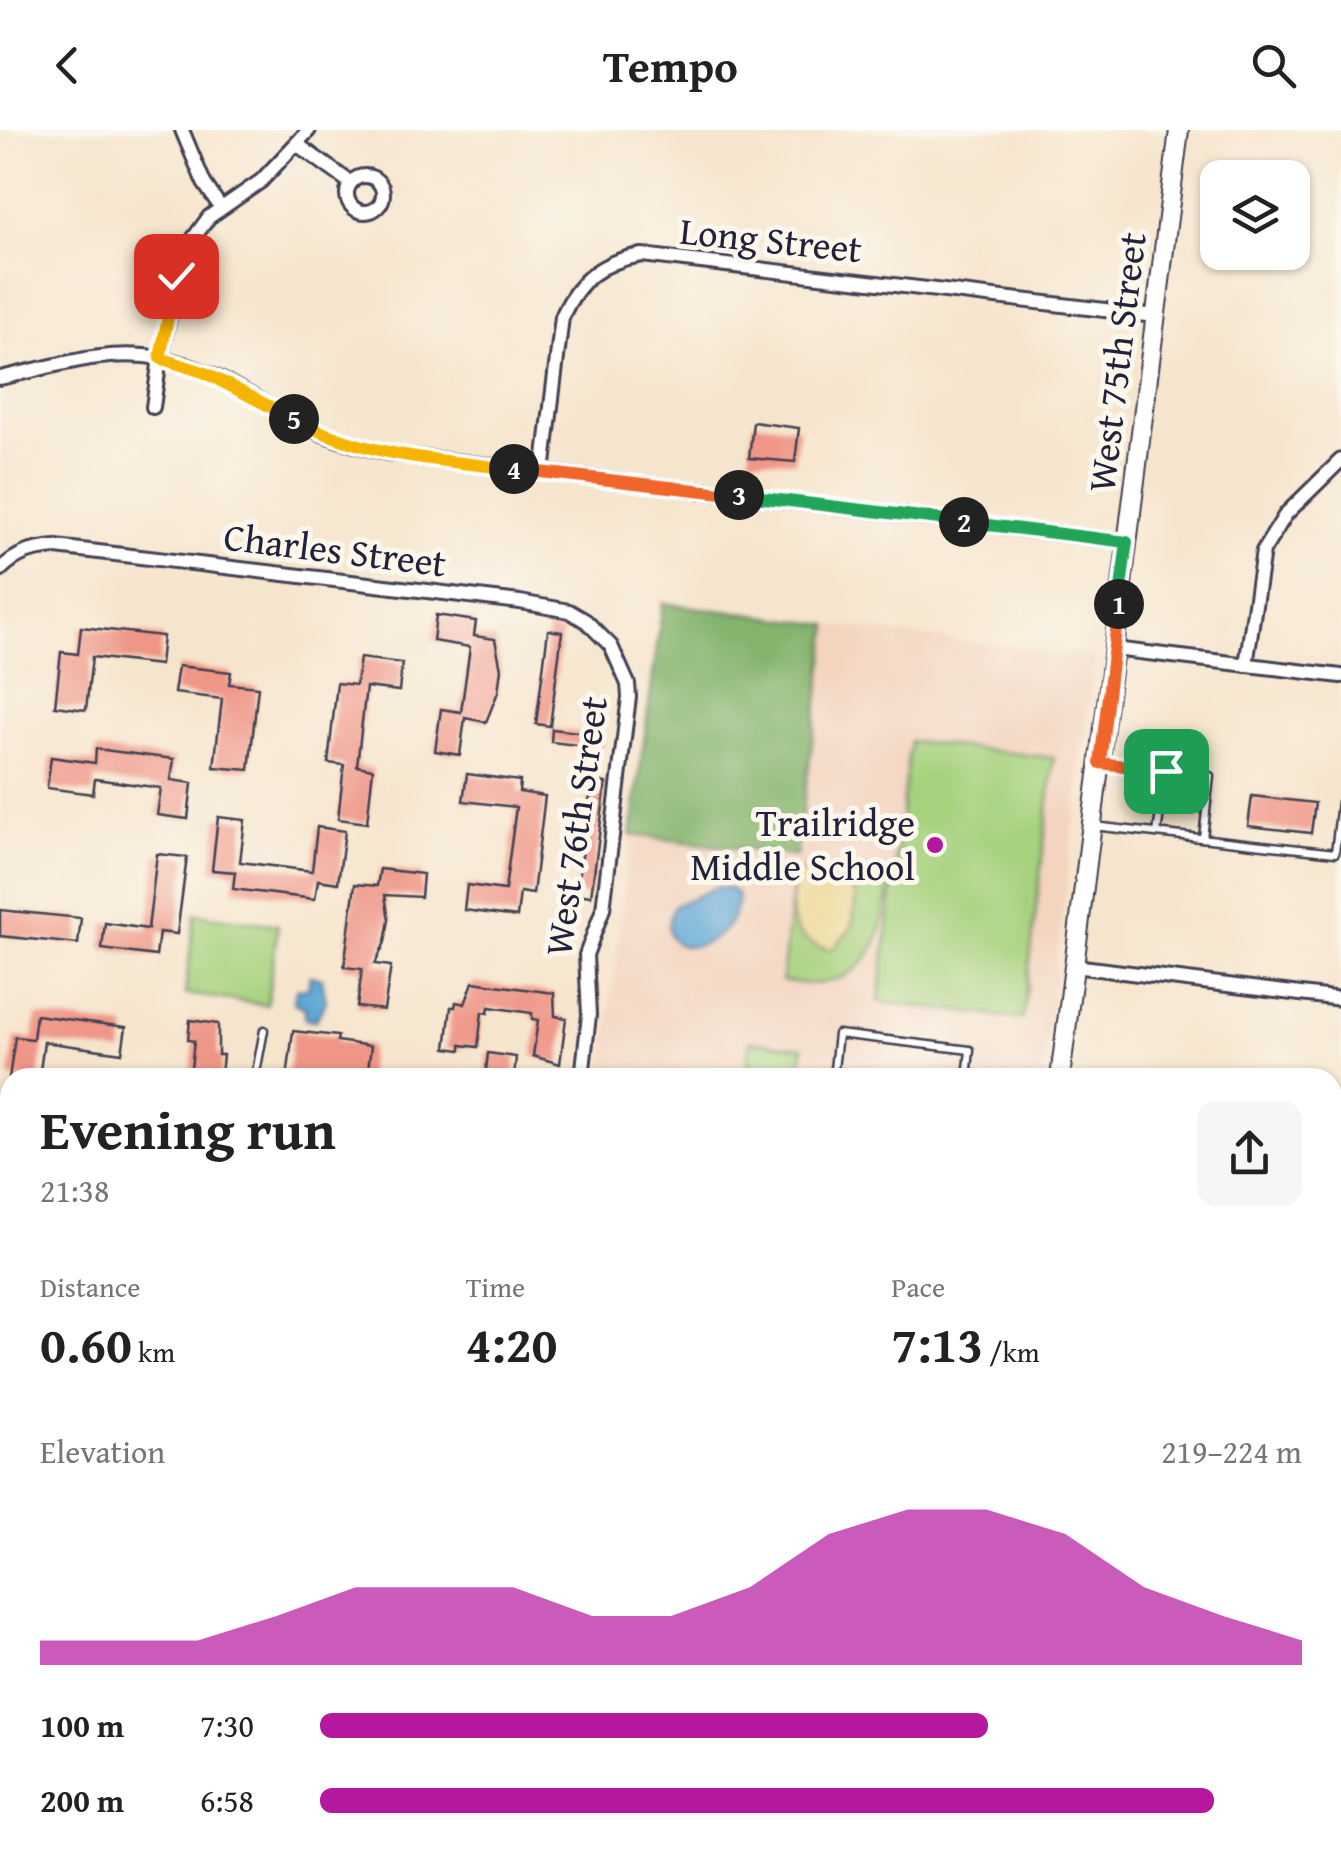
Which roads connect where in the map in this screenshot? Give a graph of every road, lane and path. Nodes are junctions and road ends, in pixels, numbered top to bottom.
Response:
1 (182, 130) edge
2 (309, 130) edge
3 (1178, 130) edge
4 (298, 146) junction
5 (351, 183) dead end
6 (221, 208) junction
7 (1156, 316) junction
8 (160, 358) junction
9 (0, 378) edge
10 (153, 407) dead end
11 (1341, 460) edge
12 (542, 472) junction
13 (1127, 542) junction
14 (0, 570) edge
15 (611, 646) joint
16 (1114, 649) junction
17 (1246, 665) junction
18 (1341, 676) edge
19 (1100, 763) junction
20 (1166, 771) junction
21 (1341, 802) edge
22 (1092, 826) junction
23 (1158, 833) junction
24 (1202, 839) junction
25 (1074, 966) junction
26 (1341, 998) edge
27 (264, 1030) dead end
28 (257, 1068) edge
29 (583, 1068) edge
30 (833, 1068) edge
31 (968, 1068) edge
32 (1061, 1068) edge

1 - 6 street
2 - 4 street
3 - 7 main road, West 75th Street
4 - 5 street
4 - 6 street
6 - 8 street
7 - 12 street, Long Street
7 - 13 main road, West 75th Street
8 - 9 street
8 - 10 street
8 - 12 street
11 - 17 street
12 - 13 street
13 - 16 main road, West 75th Street
14 - 15 street, Charles Street
15 - 29 street, West 76th Street
16 - 17 street
16 - 19 main road, West 75th Street
17 - 18 street
19 - 20 lane
19 - 22 main road, West 75th Street
20 - 23 lane
20 - 24 lane
21 - 24 lane
22 - 23 lane
22 - 25 main road, West 75th Street
23 - 24 lane
25 - 26 street
25 - 32 main road, West 75th Street
27 - 28 lane
30 - 31 lane

